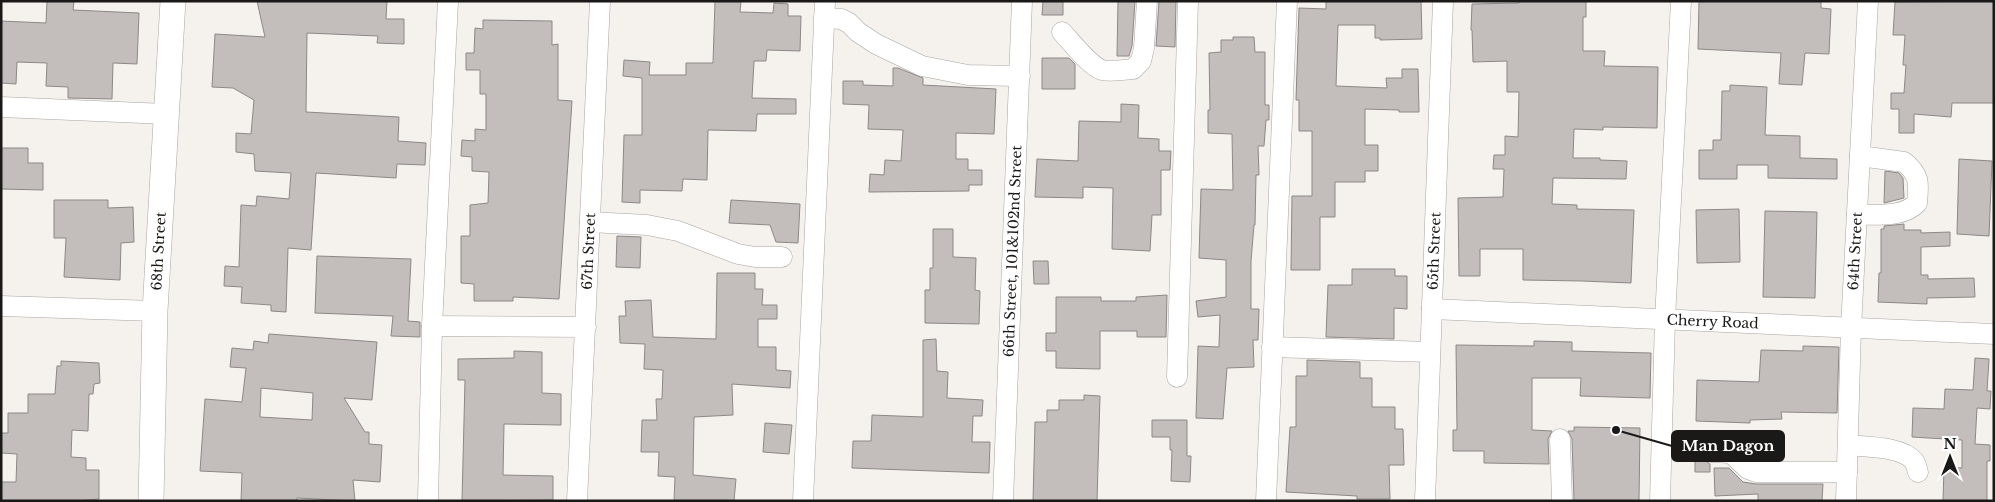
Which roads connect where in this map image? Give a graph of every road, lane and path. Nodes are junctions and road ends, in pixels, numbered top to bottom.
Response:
1 (173, 1) edge
2 (448, 1) edge
3 (600, 1) edge
4 (1022, 1) edge
5 (1147, 1) edge
6 (1188, 1) edge
7 (1287, 1) edge
8 (1443, 1) edge
9 (1681, 1) edge
10 (1868, 1) edge
11 (825, 10) edge
12 (1062, 32) dead end
13 (1020, 76) junction
14 (1, 107) edge
15 (166, 114) junction
16 (1860, 156) junction
17 (1857, 215) junction
18 (590, 222) junction
19 (782, 257) dead end
20 (1, 306) edge
21 (1432, 309) junction
22 (155, 311) junction
23 (1665, 320) junction
24 (432, 326) junction
25 (586, 327) junction
26 (1851, 328) junction
27 (1994, 334) edge
28 (1272, 347) junction
29 (1430, 352) junction
30 (1177, 377) dead end
31 (1560, 439) dead end
32 (1848, 445) junction
33 (1711, 452) dead end
34 (1847, 472) junction
35 (1918, 472) dead end
36 (151, 501) edge
37 (428, 501) edge
38 (577, 501) edge
39 (803, 501) edge
40 (1003, 501) edge
41 (1266, 501) edge
42 (1425, 501) edge
43 (1562, 501) edge
44 (1660, 501) edge
45 (1846, 501) edge

1 - 15 main road, 68th Street
2 - 24 street
3 - 18 street, 67th Street
4 - 13 street, 66th Street, 101&102nd Street
5 - 12 street
6 - 30 street
7 - 28 street
8 - 21 street, 65th Street
9 - 23 street
10 - 16 street, 64th Street
11 - 13 street
11 - 39 street
13 - 40 street, 66th Street, 101&102nd Street
14 - 15 street
15 - 22 main road, 68th Street
16 - 17 street, 64th Street
16 - 17 street
17 - 26 street, 64th Street
18 - 19 street
18 - 25 street, 67th Street
20 - 22 street
21 - 23 street, Cherry Road
21 - 29 street, 65th Street
22 - 36 main road, 68th Street
23 - 26 street, Cherry Road
23 - 44 street
24 - 25 street
24 - 37 street
25 - 38 street, 67th Street
26 - 27 street, Cherry Road
26 - 32 street, 64th Street
28 - 29 street
28 - 41 street
29 - 42 street, 65th Street
31 - 43 street
32 - 34 street, 64th Street
32 - 35 street
33 - 34 street
34 - 45 street, 64th Street

